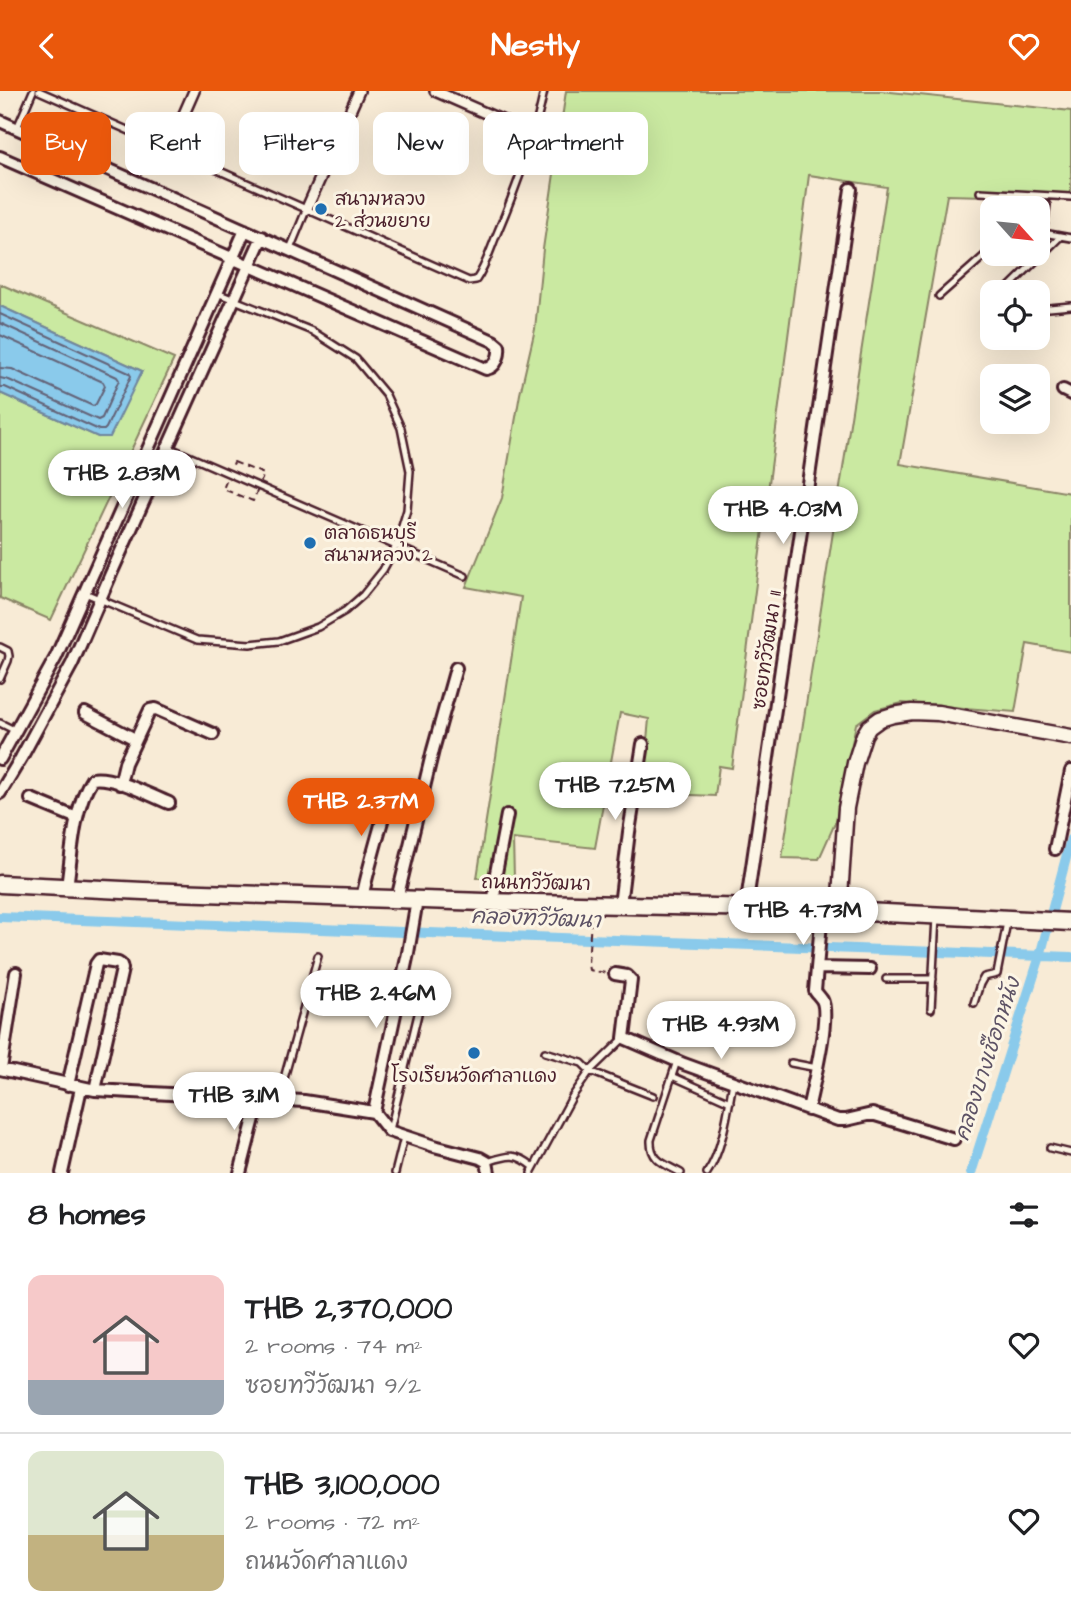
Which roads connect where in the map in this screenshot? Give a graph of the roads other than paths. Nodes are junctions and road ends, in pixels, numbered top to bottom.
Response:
1 (33, 91) edge
2 (40, 91) edge
3 (194, 91) edge
4 (359, 91) edge
5 (435, 91) edge
6 (544, 91) edge
7 (185, 112) edge
8 (483, 112) edge
9 (539, 112) edge
10 (0, 121) edge
11 (17, 128) junction
12 (125, 129) edge
13 (0, 157) edge
14 (225, 172) edge
15 (520, 175) edge
16 (851, 189) dead end
17 (980, 191) dead end
18 (1071, 197) edge
19 (307, 208) junction
20 (245, 230) junction
21 (1050, 235) edge
22 (262, 237) junction
23 (1060, 237) junction
24 (1071, 238) edge
25 (289, 249) junction
26 (232, 258) junction
27 (980, 260) edge
28 (249, 265) junction
29 (1016, 280) edge
30 (217, 293) junction
31 (939, 296) dead end
32 (234, 299) junction
33 (1071, 306) edge
34 (1050, 308) edge
35 (168, 447) junction
36 (396, 546) junction
37 (465, 576) dead end
38 (83, 593) junction
39 (100, 600) junction
40 (0, 647) edge
41 (456, 668) dead end
42 (0, 679) edge
43 (85, 713) dead end
44 (0, 723) edge
45 (16, 731) junction
46 (213, 734) dead end
47 (1071, 737) edge
48 (135, 739) junction
49 (643, 744) dead end
50 (0, 759) edge
51 (1071, 771) edge
52 (120, 784) junction
53 (392, 785) dead end
54 (0, 793) edge
55 (31, 799) dead end
56 (169, 803) dead end
57 (507, 815) dead end
58 (77, 818) junction
59 (1055, 849) dead end
60 (0, 884) edge
61 (67, 887) junction
62 (362, 898) junction
63 (397, 899) junction
64 (417, 900) junction
65 (494, 902) junction
66 (620, 905) junction
67 (746, 908) junction
68 (839, 911) junction
69 (936, 915) junction
70 (821, 919) junction
71 (1070, 921) edge
72 (1006, 927) junction
73 (318, 956) dead end
74 (818, 968) junction
75 (870, 969) dead end
76 (16, 972) dead end
77 (615, 974) road end
78 (886, 979) dead end
79 (933, 979) junction
80 (974, 1003) dead end
81 (932, 1009) dead end
82 (418, 1014) dead end
83 (624, 1038) junction
84 (545, 1052) dead end
85 (677, 1061) junction
86 (791, 1063) dead end
87 (817, 1068) junction
88 (0, 1069) edge
89 (590, 1071) junction
90 (672, 1076) junction
91 (733, 1082) junction
92 (68, 1085) junction
93 (80, 1088) junction
94 (95, 1090) junction
95 (653, 1096) dead end
96 (259, 1099) junction
97 (278, 1100) junction
98 (730, 1102) junction
99 (808, 1110) junction
100 (374, 1112) junction
101 (389, 1131) junction
102 (404, 1137) junction
103 (954, 1139) dead end
104 (1050, 1148) dead end
105 (1071, 1153) edge
106 (488, 1168) edge
107 (533, 1170) edge
108 (62, 1173) edge
109 (240, 1173) edge
110 (395, 1173) edge
111 (681, 1173) edge
112 (707, 1173) edge

1 - 11 lane
2 - 12 lane
3 - 7 street
4 - 19 street
5 - 8 street
6 - 9 lane
10 - 11 street
11 - 20 street
13 - 26 street
14 - 19 lane
15 - 19 lane
16 - 67 street, ซอยทวีวัฒนา 11
17 - 18 lane
19 - 25 lane
20 - 22 street
20 - 26 street
21 - 23 lane
22 - 25 street
22 - 28 street
23 - 24 lane
23 - 29 lane
25 - 28 street
26 - 28 street
26 - 30 street
27 - 31 lane
28 - 32 street
30 - 32 lane
30 - 38 street
32 - 35 street
32 - 36 lane
33 - 34 lane
35 - 36 lane
35 - 39 street
36 - 37 lane
36 - 39 lane
38 - 39 lane
38 - 45 street
39 - 54 street
40 - 42 lane
41 - 63 street
43 - 48 street
44 - 45 lane
45 - 50 street
46 - 48 street
47 - 68 street
48 - 52 street
49 - 66 street
51 - 59 street
52 - 56 street
52 - 58 street
53 - 62 street
55 - 58 street
57 - 65 street
58 - 61 street
60 - 61 main road, ถนนทวีวัฒนา
61 - 62 main road, ถนนทวีวัฒนา
62 - 63 main road, ถนนทวีวัฒนา
63 - 64 main road, ถนนทวีวัฒนา
64 - 65 main road, ถนนทวีวัฒนา
64 - 100 street
65 - 66 main road, ถนนทวีวัฒนา
66 - 67 main road, ถนนทวีวัฒนา
67 - 70 main road, ถนนทวีวัฒนา
68 - 69 main road, ถนนทวีวัฒนา
68 - 70 main road, ถนนทวีวัฒนา
69 - 72 main road, ถนนทวีวัฒนา
69 - 79 lane
70 - 74 street
71 - 72 main road, ถนนทวีวัฒนา
72 - 80 lane
73 - 97 lane
74 - 75 street
74 - 87 street
76 - 88 street
77 - 83 street
78 - 79 lane
79 - 81 lane
82 - 101 lane
83 - 85 street
83 - 89 lane
84 - 89 lane
85 - 90 lane
85 - 91 street
86 - 87 lane
87 - 99 street
88 - 92 street
89 - 95 lane
89 - 107 lane
90 - 98 lane
90 - 111 lane
91 - 98 lane
91 - 99 street
92 - 93 street
92 - 94 street
93 - 94 street
93 - 108 street
94 - 96 street
96 - 97 street
96 - 109 street
97 - 100 street
98 - 112 lane
99 - 103 street
100 - 101 street
101 - 102 street
102 - 106 street
102 - 110 lane
104 - 105 lane
106 - 107 lane

